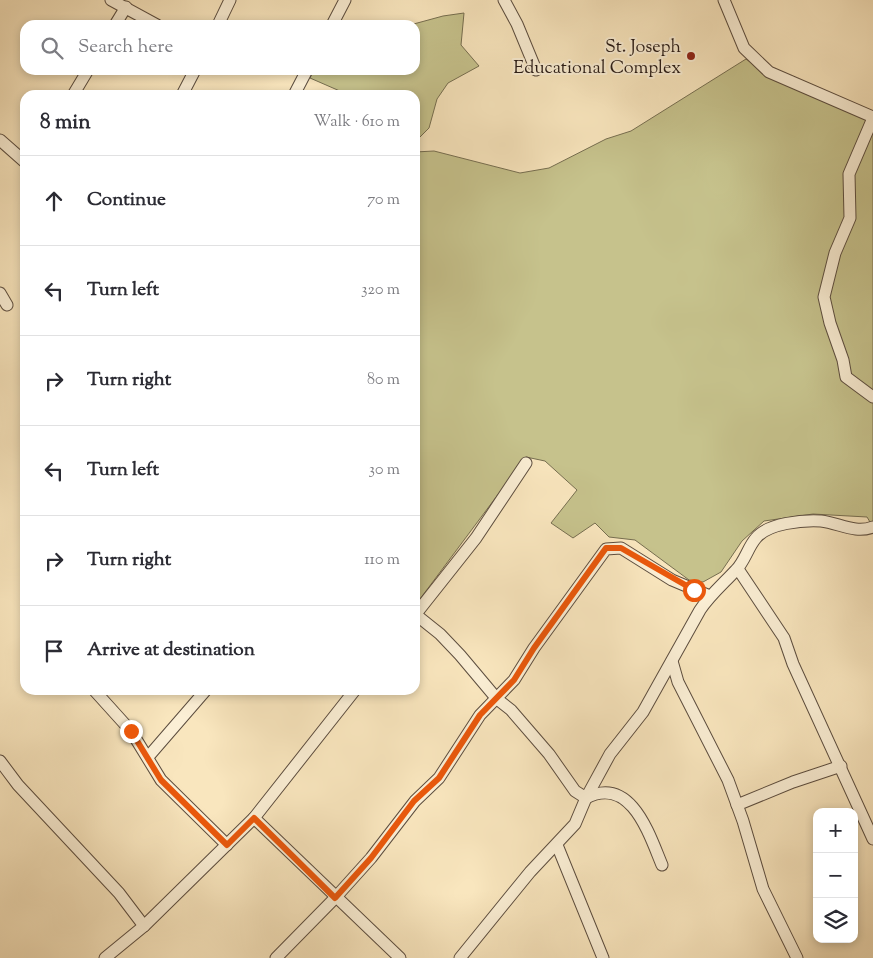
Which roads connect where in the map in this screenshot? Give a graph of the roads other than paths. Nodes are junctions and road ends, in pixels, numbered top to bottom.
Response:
1 (111, 0) edge
2 (230, 0) edge
3 (346, 0) edge
4 (504, 0) edge
5 (724, 0) edge
6 (126, 7) junction
7 (118, 20) edge
8 (148, 20) edge
9 (220, 20) edge
10 (335, 20) edge
11 (536, 70) dead end
12 (85, 75) edge
13 (192, 75) edge
14 (304, 75) edge
15 (76, 90) edge
16 (185, 90) edge
17 (297, 90) edge
18 (873, 118) edge
19 (0, 140) edge
20 (20, 158) edge
21 (0, 293) edge
22 (7, 305) dead end
23 (873, 397) edge
24 (526, 463) dead end
25 (873, 527) edge
26 (738, 569) junction
27 (710, 596) junction
28 (420, 609) edge
29 (420, 619) edge
30 (672, 662) junction
31 (662, 680) junction
32 (678, 682) junction
33 (99, 695) edge
34 (202, 695) edge
35 (351, 695) edge
36 (497, 699) junction
37 (148, 757) junction
38 (0, 761) edge
39 (841, 766) junction
40 (586, 798) junction
41 (737, 805) junction
42 (254, 818) junction
43 (873, 839) edge
44 (227, 845) junction
45 (556, 845) junction
46 (662, 865) dead end
47 (335, 898) junction
48 (144, 926) junction
49 (105, 958) edge
50 (276, 958) edge
51 (400, 958) edge
52 (460, 958) edge
53 (603, 958) edge
54 (797, 958) edge

1 - 6 street
2 - 9 street
3 - 10 street
4 - 11 street
5 - 18 street
6 - 7 street
6 - 8 street
12 - 15 street
13 - 16 street
14 - 17 street
18 - 23 street
19 - 20 street
21 - 22 street
24 - 28 street
25 - 26 street
26 - 27 street
26 - 39 street
27 - 30 street
27 - 36 street
29 - 36 street
30 - 31 street
30 - 32 street
31 - 32 street
31 - 40 street
32 - 41 street
33 - 37 street
34 - 37 street
35 - 42 street
36 - 40 street
36 - 47 street
37 - 44 street
38 - 48 street
39 - 41 street
39 - 43 street
40 - 45 street
40 - 46 street
41 - 54 street
42 - 44 street
42 - 47 street
44 - 48 street
45 - 52 street
45 - 53 street
47 - 50 street
47 - 51 street
48 - 49 street

